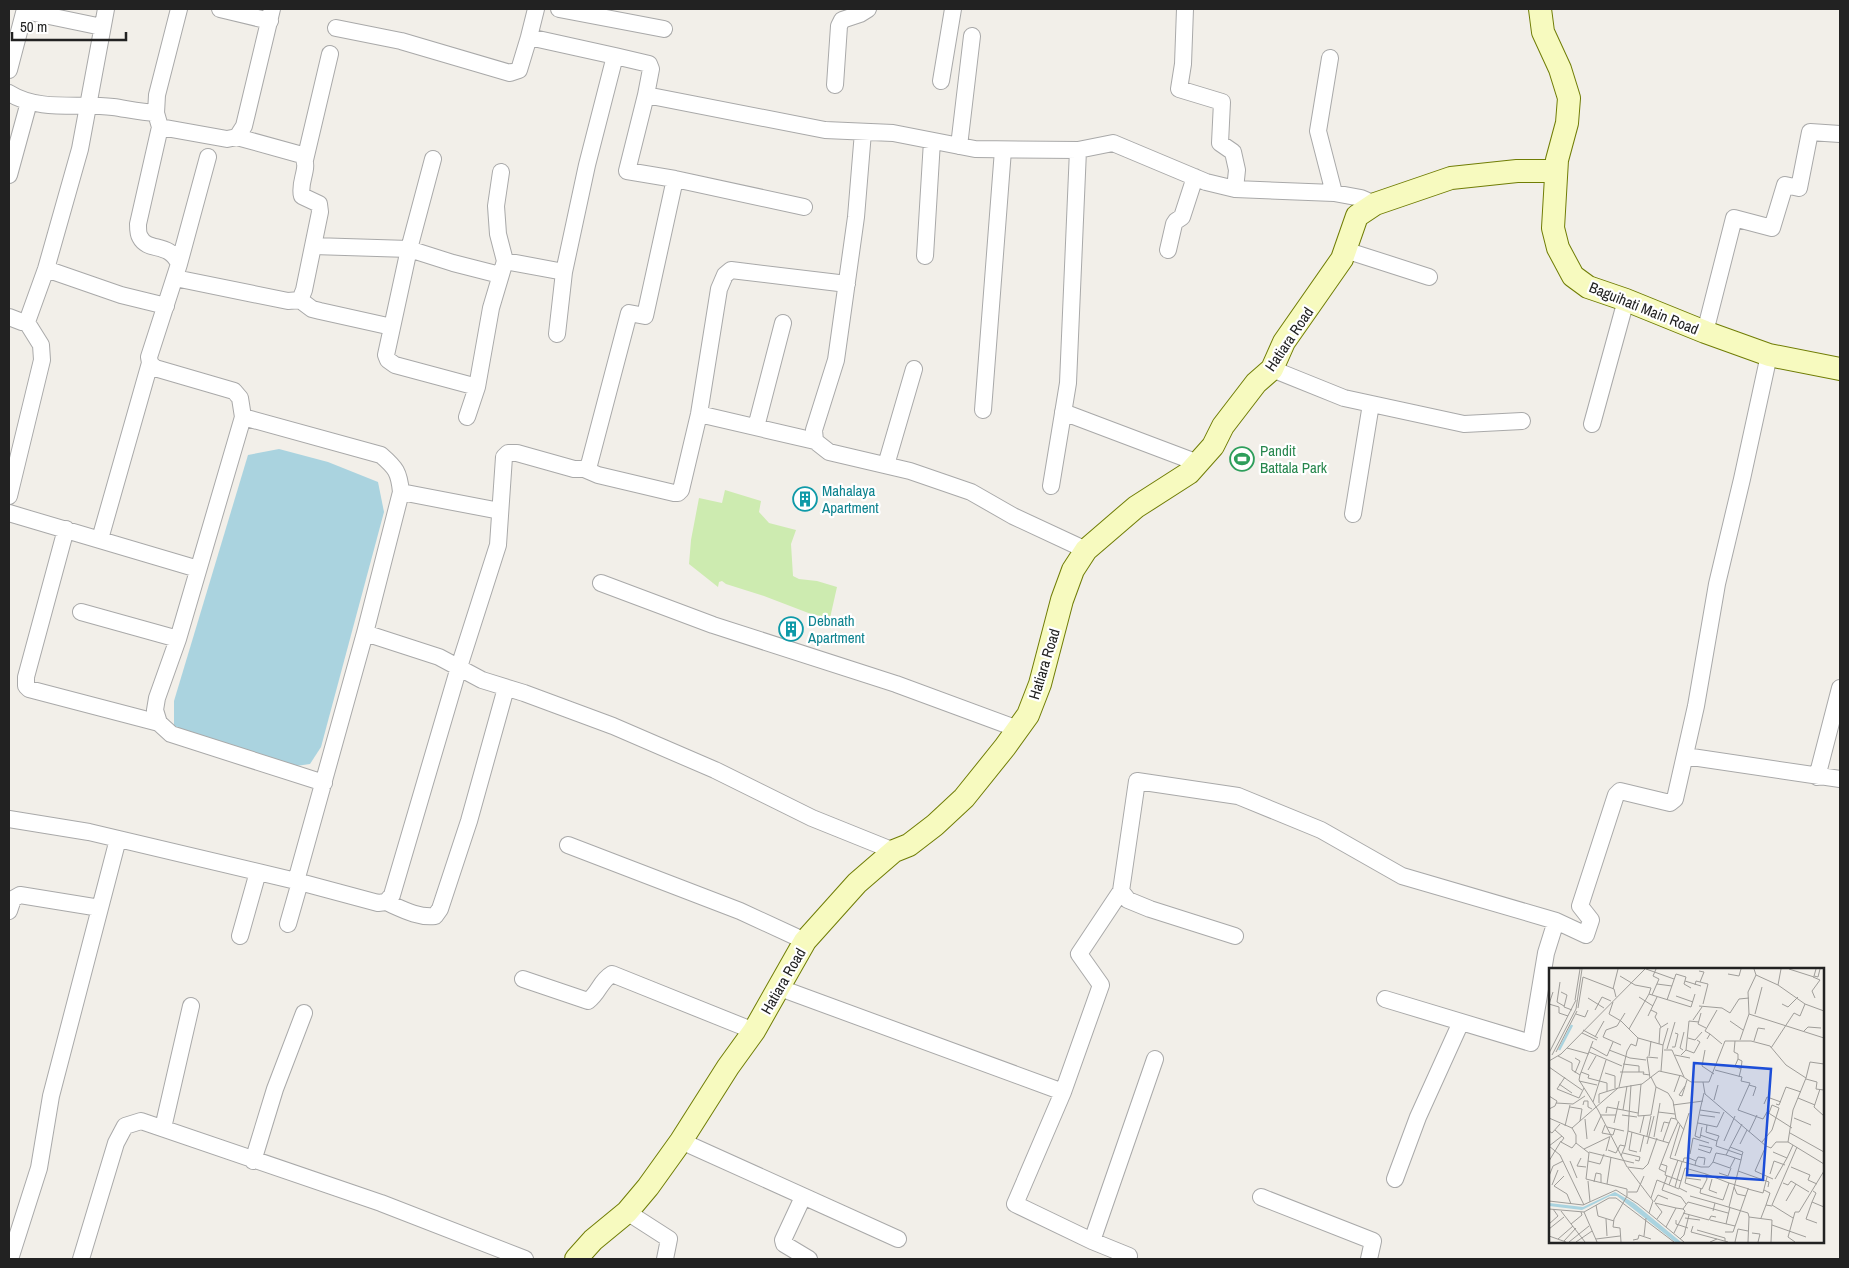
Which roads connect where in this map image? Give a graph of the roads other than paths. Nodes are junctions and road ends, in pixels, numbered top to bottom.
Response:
1 (106, 9) edge
2 (179, 9) edge
3 (220, 9) edge
4 (536, 9) edge
5 (559, 9) edge
6 (868, 9) edge
7 (953, 9) edge
8 (1185, 9) edge
9 (1540, 9) edge
10 (25, 10) edge
11 (271, 15) edge
12 (102, 27) junction
13 (336, 28) dead end
14 (664, 28) dead end
15 (972, 36) dead end
16 (529, 37) junction
17 (330, 54) dead end
18 (616, 56) junction
19 (1330, 58) dead end
20 (9, 70) edge
21 (941, 81) dead end
22 (835, 85) dead end
23 (9, 93) edge
24 (646, 96) junction
25 (29, 102) junction
26 (87, 106) junction
27 (158, 120) junction
28 (862, 132) junction
29 (1840, 134) edge
30 (238, 137) junction
31 (932, 141) junction
32 (959, 146) junction
33 (1003, 150) junction
34 (1078, 150) junction
35 (208, 157) dead end
36 (433, 158) dead end
37 (306, 160) junction
38 (1556, 171) junction
39 (501, 172) dead end
40 (9, 175) edge
41 (1195, 178) junction
42 (675, 180) junction
43 (1235, 190) junction
44 (1334, 193) junction
45 (1375, 204) junction
46 (804, 207) dead end
47 (313, 246) junction
48 (410, 249) junction
49 (1168, 250) dead end
50 (1345, 250) junction
51 (925, 256) dead end
52 (503, 268) junction
53 (46, 269) junction
54 (177, 271) junction
55 (564, 272) junction
56 (1429, 277) dead end
57 (847, 284) junction
58 (300, 300) junction
59 (1626, 300) junction
60 (166, 306) junction
61 (9, 317) edge
62 (26, 321) junction
63 (783, 323) dead end
64 (392, 327) junction
65 (1705, 332) junction
66 (557, 334) dead end
67 (1769, 354) junction
68 (150, 363) junction
69 (914, 369) dead end
70 (1272, 369) junction
71 (1840, 370) edge
72 (477, 386) junction
73 (1371, 404) junction
74 (983, 410) dead end
75 (1063, 412) junction
76 (698, 414) junction
77 (243, 417) junction
78 (467, 417) dead end
79 (1522, 421) dead end
80 (1592, 424) dead end
81 (756, 427) junction
82 (815, 441) junction
83 (1198, 463) junction
84 (886, 465) junction
85 (584, 469) junction
86 (1051, 486) dead end
87 (401, 492) junction
88 (9, 496) edge
89 (500, 511) junction
90 (9, 513) edge
91 (1353, 514) dead end
92 (66, 529) junction
93 (100, 538) junction
94 (1086, 550) junction
95 (198, 569) junction
96 (601, 583) dead end
97 (81, 612) dead end
98 (365, 633) junction
99 (178, 639) junction
100 (459, 667) junction
101 (506, 688) junction
102 (1840, 688) edge
103 (159, 723) junction
104 (1018, 729) junction
105 (1685, 756) junction
106 (1817, 777) junction
107 (1840, 779) edge
108 (324, 783) junction
109 (9, 819) edge
110 (118, 839) junction
111 (568, 845) dead end
112 (894, 851) junction
113 (258, 872) junction
114 (298, 882) junction
115 (1121, 891) junction
116 (386, 902) junction
117 (100, 908) junction
118 (9, 911) edge
119 (1556, 921) junction
120 (288, 924) dead end
121 (240, 936) dead end
122 (1235, 936) dead end
123 (805, 942) junction
124 (523, 979) dead end
125 (780, 988) junction
126 (1385, 999) dead end
127 (190, 1006) dead end
128 (304, 1013) dead end
129 (1461, 1022) junction
130 (754, 1031) junction
131 (1155, 1059) dead end
132 (1064, 1092) junction
133 (163, 1128) junction
134 (682, 1141) junction
135 (253, 1160) junction
136 (1395, 1178) dead end
137 (803, 1197) junction
138 (1261, 1197) dead end
139 (627, 1212) junction
140 (898, 1239) dead end
141 (1092, 1241) junction
142 (10, 1259) edge
143 (81, 1259) edge
144 (525, 1259) edge
145 (576, 1259) edge
146 (665, 1259) edge
147 (809, 1259) edge
148 (1128, 1259) edge
149 (1369, 1259) edge

1 - 12 street
2 - 27 street
3 - 11 street
4 - 16 street
5 - 14 street
6 - 22 street
7 - 21 street
8 - 43 street
9 - 38 street, Baguihati Main Road
10 - 12 street
10 - 20 street
11 - 30 street
12 - 26 street
13 - 16 street
15 - 32 street
16 - 18 street
17 - 37 street
18 - 24 street
18 - 55 street
19 - 44 street
23 - 25 street
24 - 28 street
24 - 42 street
25 - 26 street
25 - 40 street
26 - 27 street
26 - 53 street
27 - 30 street
27 - 54 street
28 - 31 street
28 - 57 street
29 - 65 street
30 - 37 street
31 - 32 street
31 - 51 street
32 - 33 street
33 - 34 street
33 - 74 street
34 - 41 street
34 - 75 street
35 - 54 street
36 - 48 street
37 - 47 street
38 - 45 street, Hatiara Road
38 - 59 street, Baguihati Main Road
39 - 52 street
41 - 43 street
41 - 49 street
42 - 46 street
42 - 85 street
43 - 44 street
44 - 45 street
45 - 50 street, Hatiara Road
47 - 48 street
47 - 58 street
48 - 52 street
48 - 64 street
50 - 56 street
50 - 70 street, Hatiara Road
52 - 55 street
52 - 72 street
53 - 60 street
53 - 62 street
54 - 58 street
54 - 60 street
55 - 66 street
57 - 76 street
57 - 82 street
58 - 64 street
59 - 65 street, Baguihati Main Road
59 - 80 street
60 - 68 street
61 - 62 street
62 - 88 street
63 - 81 street
64 - 72 street
65 - 67 street, Baguihati Main Road
67 - 71 street, Baguihati Main Road
67 - 105 street
68 - 77 street
68 - 93 street
69 - 84 street
70 - 73 street
70 - 83 street, Hatiara Road
72 - 78 street
73 - 79 street
73 - 91 street
75 - 83 street
75 - 86 street
76 - 81 street
76 - 85 street
77 - 87 street
77 - 95 street
81 - 82 street
82 - 84 street
83 - 94 street, Hatiara Road
84 - 94 street
85 - 89 street
87 - 89 street
87 - 98 street
89 - 100 street
90 - 92 street
92 - 93 street
92 - 103 street
93 - 95 street
94 - 104 street, Hatiara Road
95 - 99 street
96 - 104 street
97 - 99 street
98 - 100 street
98 - 108 street
99 - 103 street
100 - 101 street
100 - 116 street
101 - 112 street
101 - 116 street
102 - 106 street
103 - 108 street
104 - 112 street, Hatiara Road
105 - 106 street
105 - 119 street
106 - 107 street
108 - 114 street
109 - 110 street
110 - 113 street
110 - 117 street
111 - 123 street
112 - 123 street, Hatiara Road
113 - 114 street
113 - 121 street
114 - 116 street
114 - 120 street
115 - 119 street
115 - 122 street
115 - 132 street
117 - 118 street
117 - 142 street
119 - 129 street
123 - 125 street, Hatiara Road
124 - 130 street
125 - 130 street, Hatiara Road
125 - 132 street
126 - 129 street
127 - 133 street
128 - 135 street
129 - 136 street
130 - 134 street, Hatiara Road
131 - 141 street
132 - 141 street
133 - 135 street
133 - 143 street
134 - 137 street
134 - 139 street, Hatiara Road
135 - 144 street
137 - 140 street
137 - 147 street
138 - 149 street
139 - 145 street, Hatiara Road
139 - 146 street
141 - 148 street

